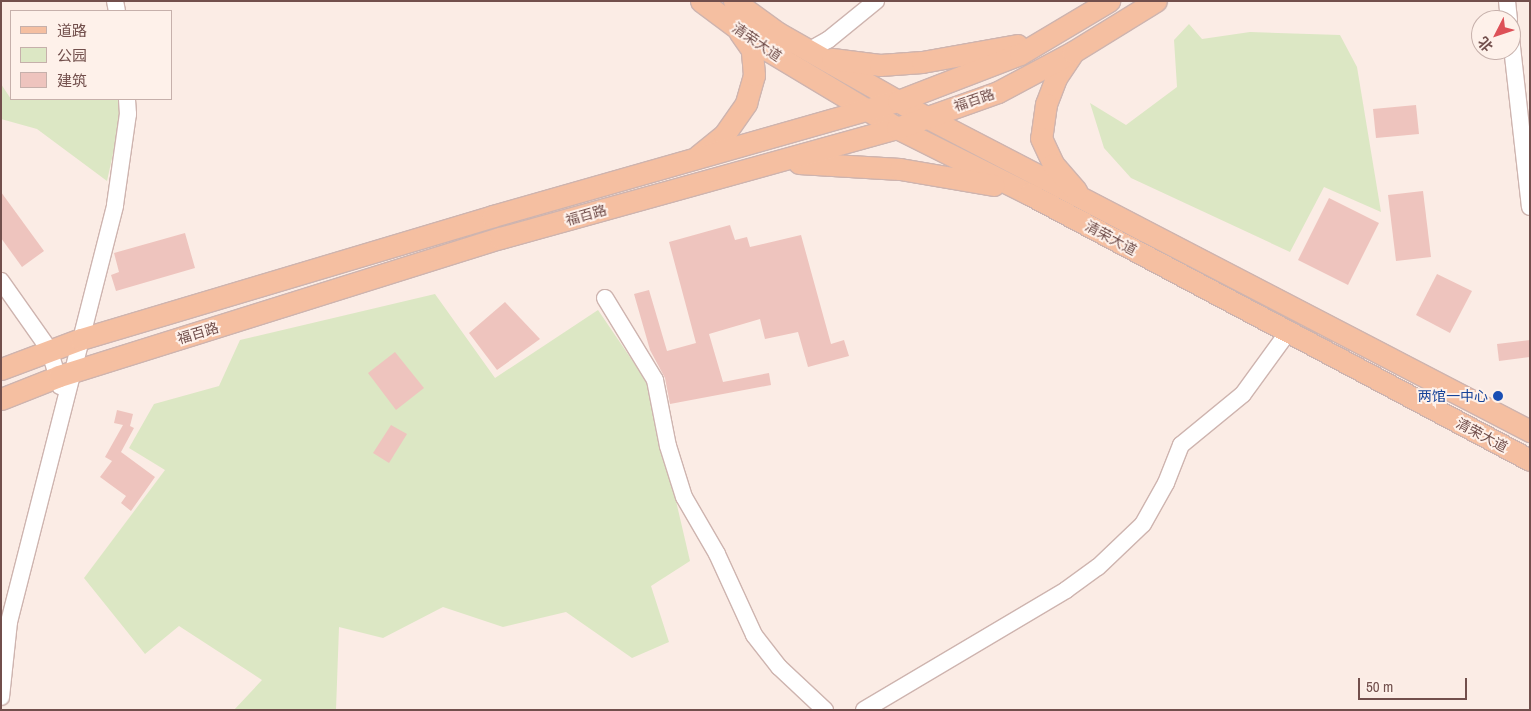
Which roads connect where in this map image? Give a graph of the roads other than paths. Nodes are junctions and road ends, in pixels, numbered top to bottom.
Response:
1 (701, 1) edge
2 (734, 1) edge
3 (876, 1) edge
4 (1109, 1) edge
5 (1156, 1) edge
6 (736, 27) junction
7 (1054, 36) junction
8 (810, 52) junction
9 (1073, 52) junction
10 (1513, 60) edge
11 (127, 100) edge
12 (898, 101) junction
13 (868, 110) junction
14 (926, 117) junction
15 (896, 128) junction
16 (687, 163) junction
17 (764, 165) junction
18 (1029, 194) junction
19 (1085, 200) junction
20 (1530, 207) edge
21 (1, 281) edge
22 (605, 298) dead end
23 (1288, 332) junction
24 (81, 339) junction
25 (50, 348) junction
26 (1, 369) edge
27 (65, 374) junction
28 (1, 398) edge
29 (1530, 431) edge
30 (1530, 460) edge
31 (5, 623) edge
32 (1, 697) edge
33 (826, 710) edge
34 (864, 710) edge

1 - 6 main road, 清荣大道
2 - 8 main road, 清荣大道
3 - 8 street
4 - 7 main road, 福百路
5 - 9 main road, 福百路
6 - 13 main road, 清荣大道
6 - 16 main road
7 - 8 main road
7 - 12 main road, 福百路
8 - 12 main road, 清荣大道
9 - 14 main road, 福百路
9 - 19 main road
10 - 20 street
11 - 24 street
12 - 13 main road, 福百路
12 - 14 main road, 清荣大道
13 - 15 main road, 清荣大道
13 - 16 main road, 福百路
14 - 15 main road, 福百路
14 - 19 main road, 清荣大道
15 - 17 main road, 福百路
15 - 18 main road, 清荣大道
16 - 24 main road, 福百路
17 - 18 main road
17 - 27 main road, 福百路
18 - 23 main road, 清荣大道
19 - 29 main road, 清荣大道
21 - 25 street
22 - 33 street
23 - 30 main road, 清荣大道
23 - 34 street
24 - 25 main road, 福百路
24 - 27 street
25 - 26 main road, 福百路
25 - 27 street
27 - 28 main road, 福百路
27 - 31 street
31 - 32 street

